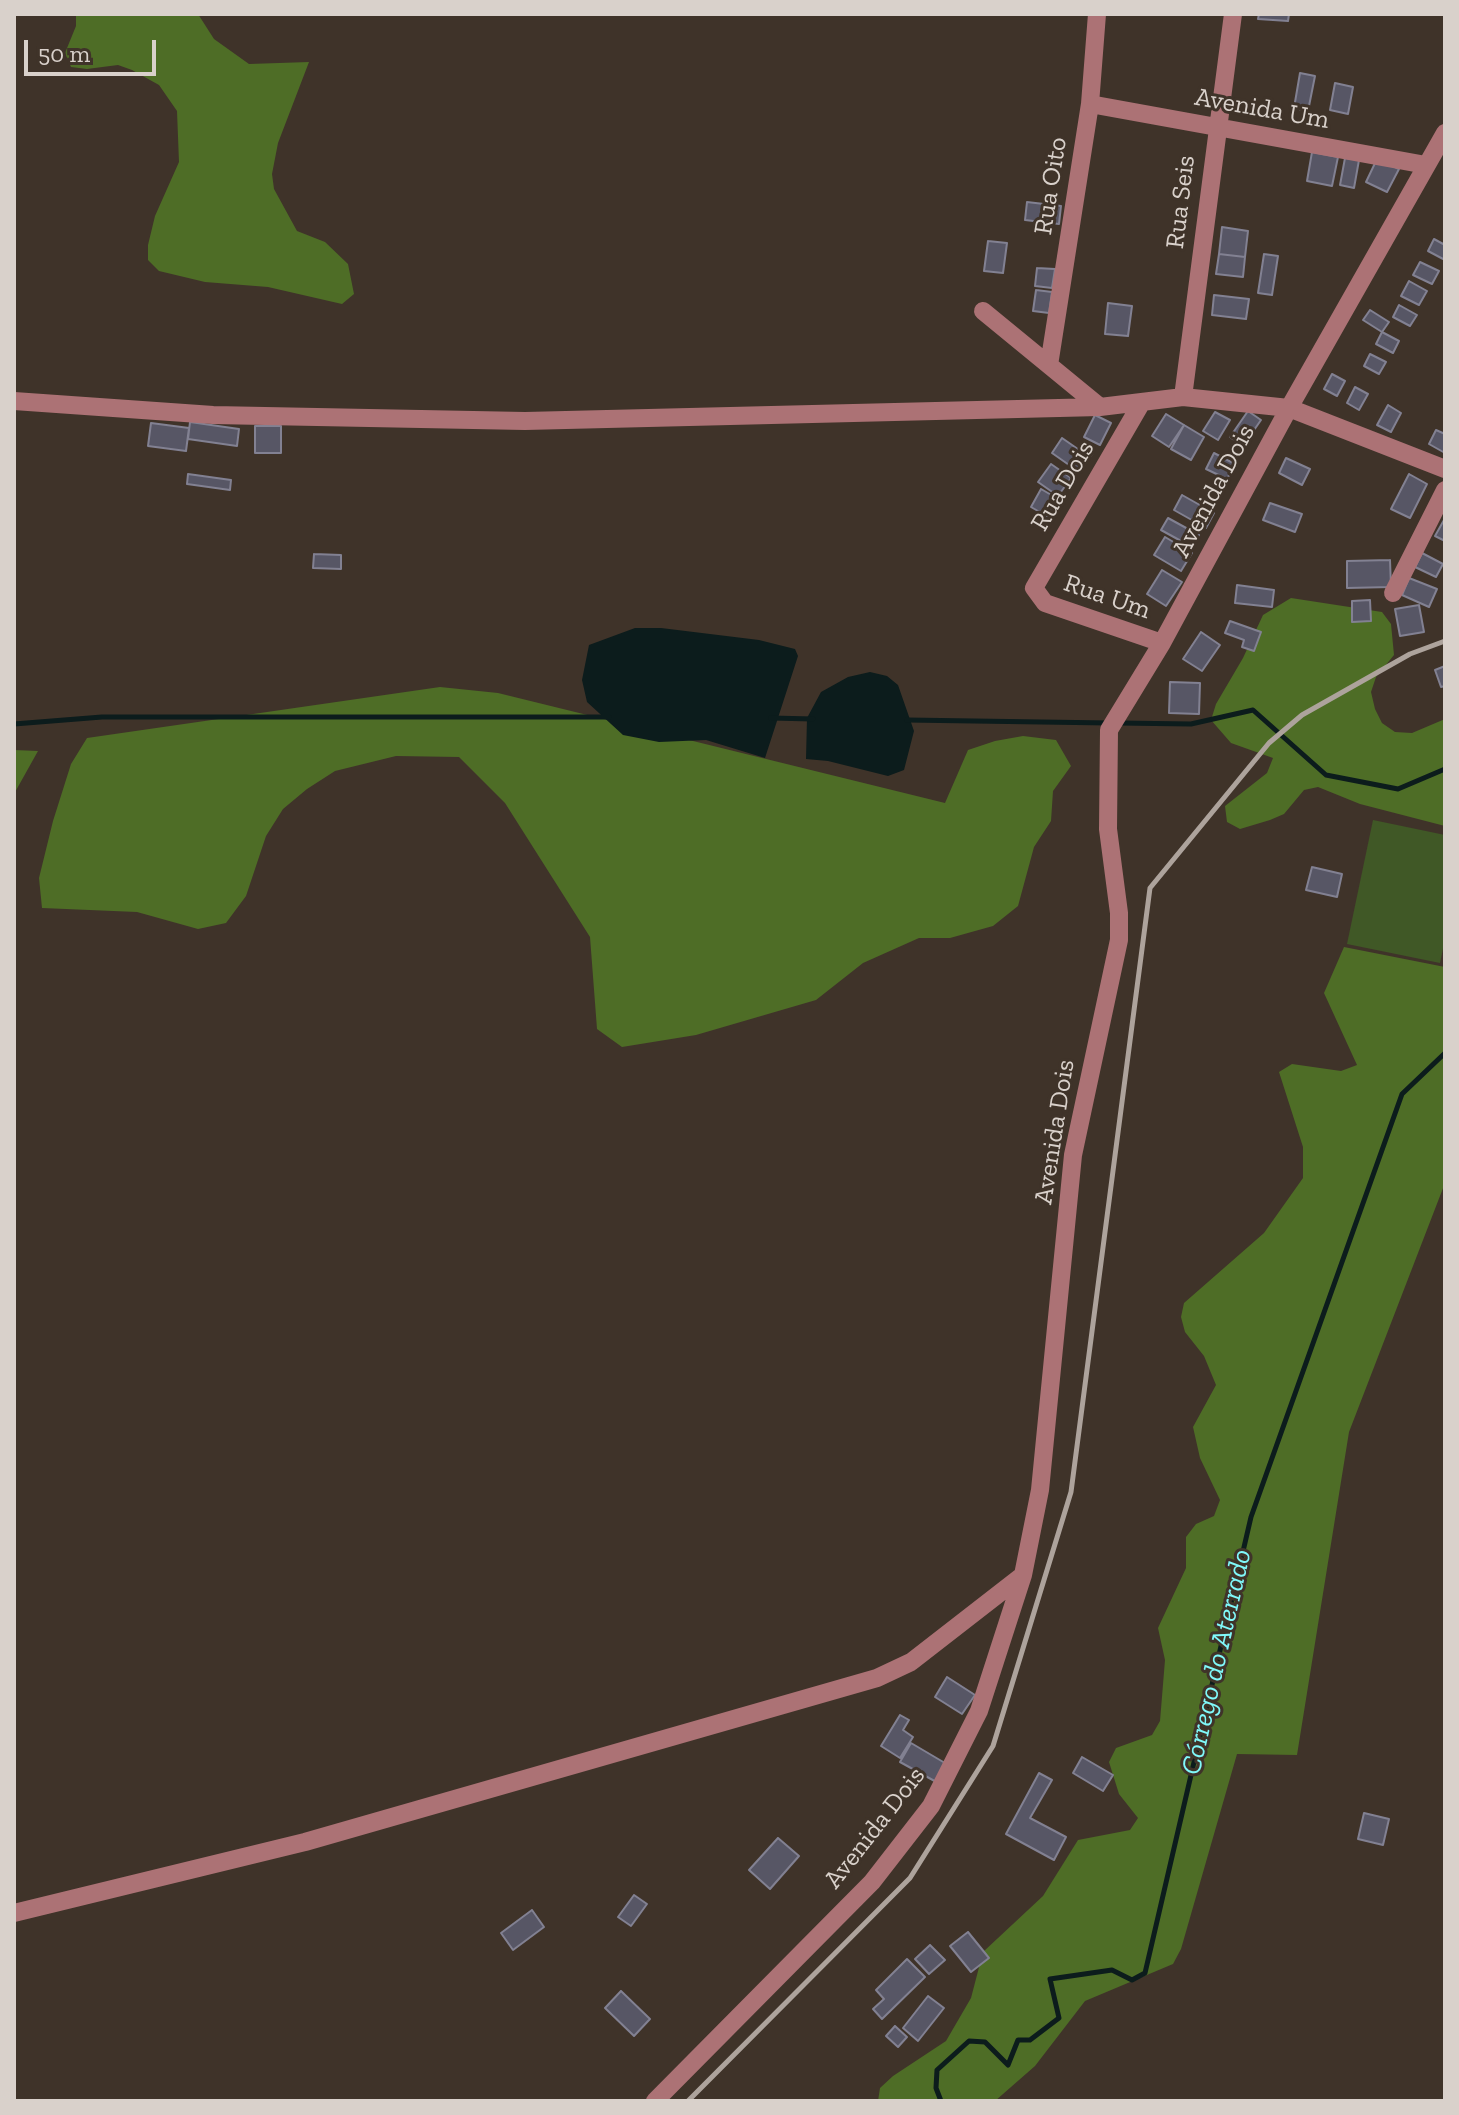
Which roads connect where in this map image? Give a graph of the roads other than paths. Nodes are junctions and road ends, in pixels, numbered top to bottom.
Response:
1 (1097, 14) edge
2 (1233, 14) edge
3 (1090, 104) junction
4 (1216, 127) junction
5 (1445, 133) edge
6 (1426, 165) junction
7 (983, 311) dead end
8 (1049, 365) junction
9 (1183, 397) junction
10 (14, 401) edge
11 (1142, 402) junction
12 (1100, 407) junction
13 (1289, 408) junction
14 (1445, 469) edge
15 (1445, 490) edge
16 (1393, 593) dead end
17 (1039, 595) joint
18 (1162, 643) junction
19 (1023, 1575) junction
20 (14, 1913) edge
21 (655, 2101) edge

1 - 3 street, Rua Oito
2 - 4 street, Rua Seis
3 - 4 street, Avenida Um
3 - 8 street, Rua Oito
4 - 6 street, Avenida Um
4 - 9 street, Rua Seis
5 - 6 street, Avenida Dois
6 - 13 street, Avenida Dois
7 - 8 street
8 - 12 street
9 - 11 street
9 - 13 street
10 - 12 street
11 - 12 street
11 - 17 street, Rua Dois
13 - 14 street
13 - 18 street, Avenida Dois
15 - 16 street
17 - 18 street, Rua Um
18 - 19 street, Avenida Dois
19 - 20 street
19 - 21 street, Avenida Dois

